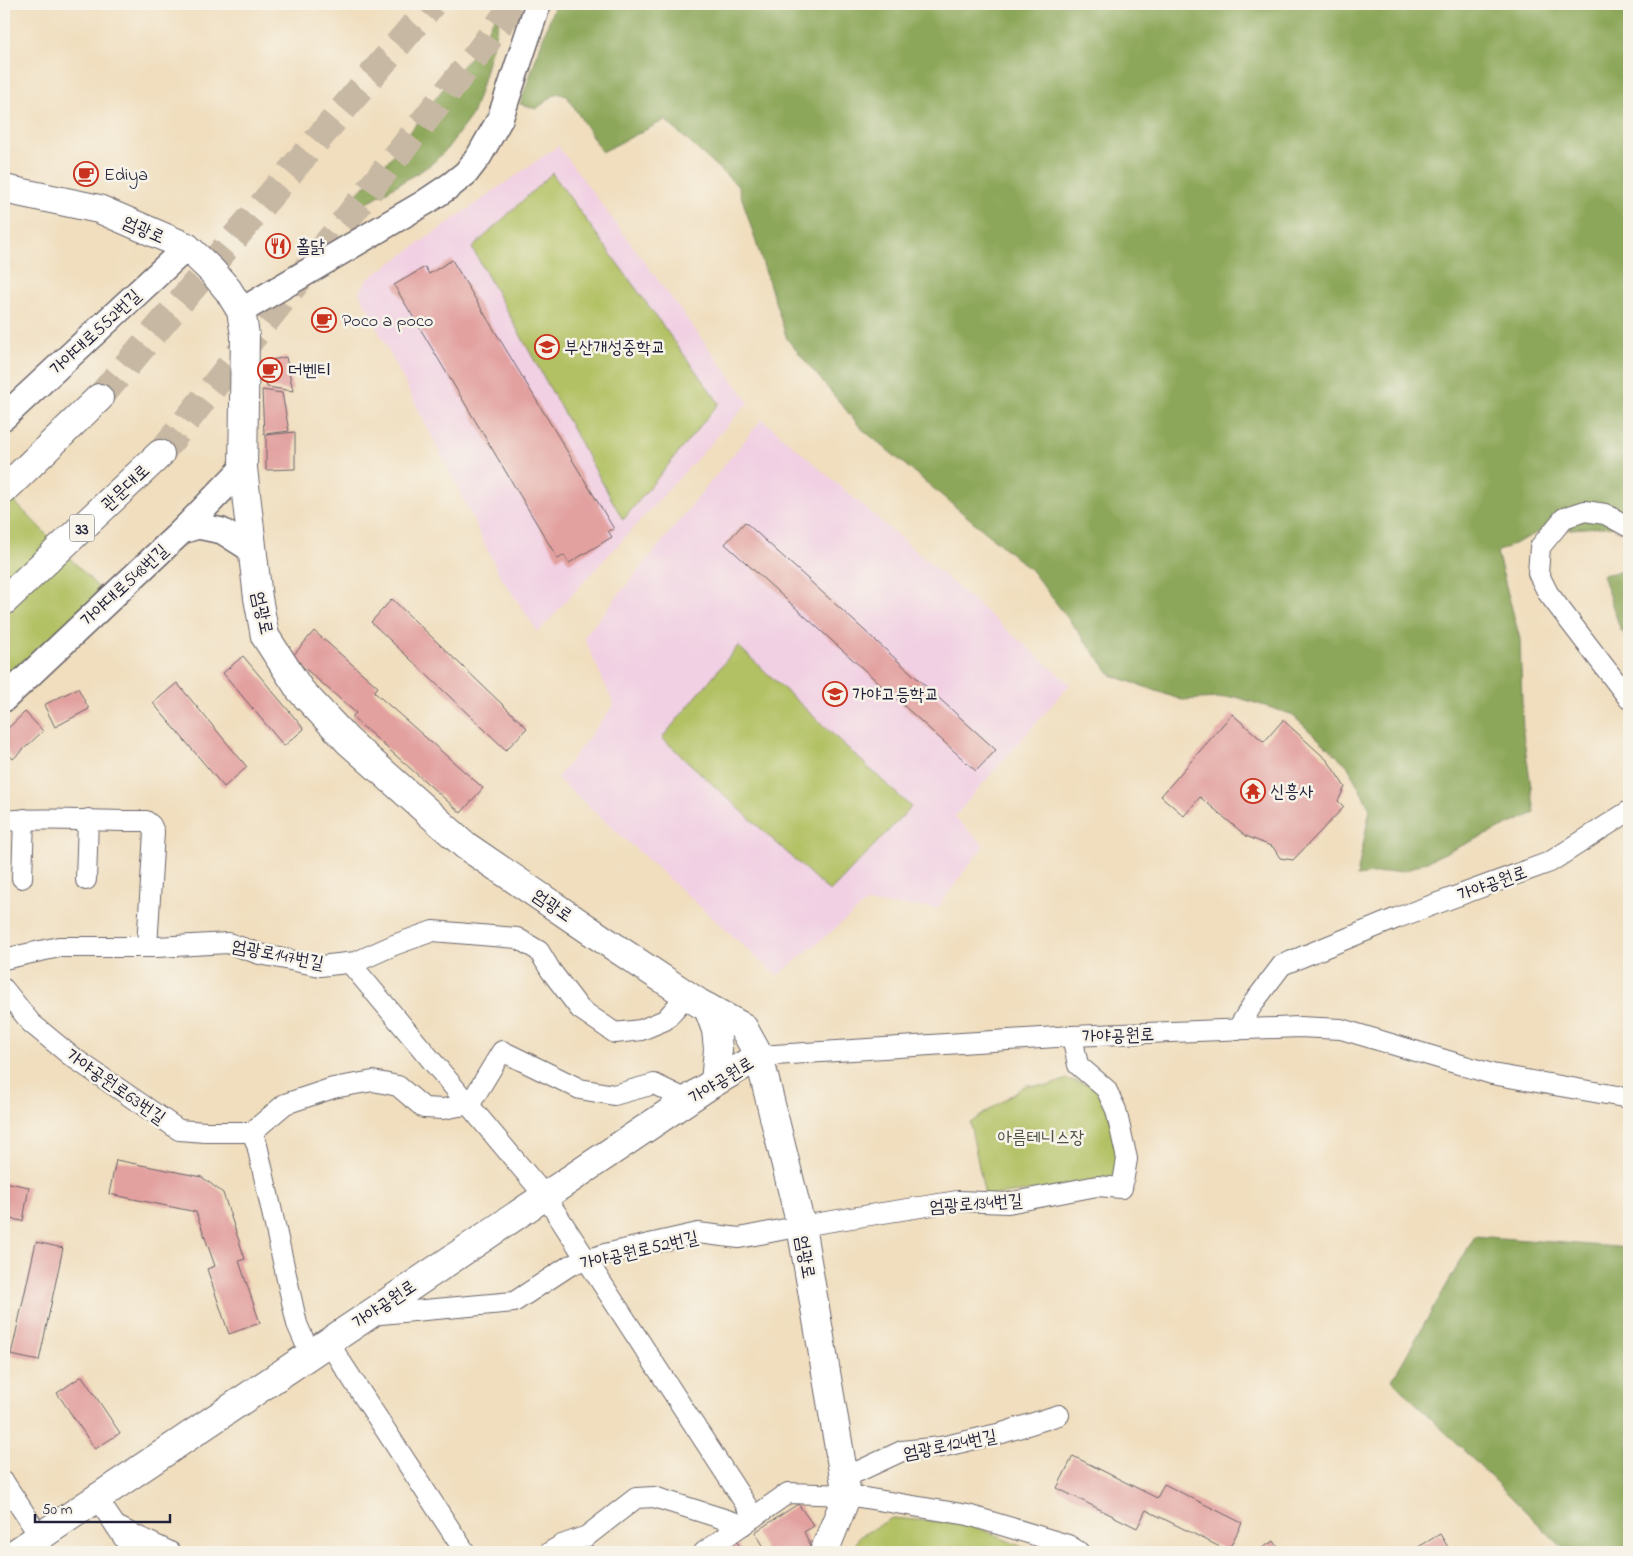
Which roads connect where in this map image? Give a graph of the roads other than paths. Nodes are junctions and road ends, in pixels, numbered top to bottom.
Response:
1 (528, 4) edge
2 (538, 4) edge
3 (4, 189) edge
4 (187, 247) junction
5 (149, 282) junction
6 (240, 305) junction
7 (99, 398) tunnel mouth
8 (4, 417) edge
9 (160, 454) tunnel mouth
10 (243, 468) junction
11 (4, 490) edge
12 (1629, 526) edge
13 (182, 531) junction
14 (252, 550) junction
15 (4, 601) edge
16 (4, 699) edge
17 (1629, 699) edge
18 (1629, 811) edge
19 (24, 819) junction
20 (88, 819) junction
21 (4, 821) edge
22 (22, 878) dead end
23 (86, 880) dead end
24 (147, 947) junction
25 (4, 959) edge
26 (350, 963) junction
27 (4, 990) edge
28 (698, 1001) junction
29 (1237, 1030) junction
30 (1072, 1036) junction
31 (759, 1056) junction
32 (714, 1082) junction
33 (1629, 1098) edge
34 (687, 1100) junction
35 (467, 1104) junction
36 (252, 1132) junction
37 (545, 1196) junction
38 (800, 1226) junction
39 (587, 1260) junction
40 (367, 1315) junction
41 (319, 1348) junction
42 (1059, 1415) dead end
43 (4, 1482) edge
44 (846, 1486) junction
45 (97, 1498) junction
46 (748, 1521) junction
47 (116, 1526) junction
48 (40, 1537) junction
49 (17, 1552) edge
50 (134, 1552) edge
51 (170, 1552) edge
52 (465, 1552) edge
53 (550, 1552) edge
54 (704, 1552) edge
55 (824, 1552) edge
56 (1079, 1552) edge

1 - 6 street
2 - 6 street
3 - 4 main road, 엄광로
4 - 5 street, 가야대로552번길
4 - 6 main road, 엄광로
5 - 6 street
5 - 8 street, 가야대로552번길
6 - 10 main road, 엄광로
7 - 11 main road
9 - 15 main road, 관문대로 / 33
10 - 13 street, 가야대로548번길
10 - 14 main road, 엄광로
12 - 17 street
13 - 14 street
13 - 16 street, 가야대로548번길
14 - 28 main road, 엄광로
18 - 29 street, 가야공원로
19 - 20 street
19 - 21 street
19 - 22 street
20 - 23 street
20 - 24 street
24 - 25 street, 엄광로147번길
24 - 26 street, 엄광로147번길
26 - 28 street, 엄광로147번길
26 - 35 street
27 - 36 street, 가야공원로63번길
28 - 31 main road, 엄광로
28 - 32 main road
29 - 30 street, 가야공원로
29 - 33 street, 가야공원로
30 - 31 street, 가야공원로
30 - 38 street, 엄광로134번길
31 - 32 main road, 가야공원로
31 - 38 main road, 엄광로
32 - 34 main road, 가야공원로
34 - 35 street
34 - 37 main road, 가야공원로
35 - 36 street
35 - 37 street
36 - 41 street
37 - 39 street
37 - 40 main road, 가야공원로
38 - 39 street, 가야공원로52번길
38 - 44 main road, 엄광로
39 - 40 street, 가야공원로52번길
39 - 46 street
40 - 41 main road, 가야공원로
41 - 45 main road, 가야공원로
41 - 52 street
42 - 44 street, 엄광로124번길
43 - 48 street
44 - 46 street
44 - 55 main road
44 - 56 street
45 - 47 street
45 - 48 main road, 가야공원로
46 - 53 street
46 - 54 street
47 - 50 street
47 - 51 street
48 - 49 main road, 가야공원로

